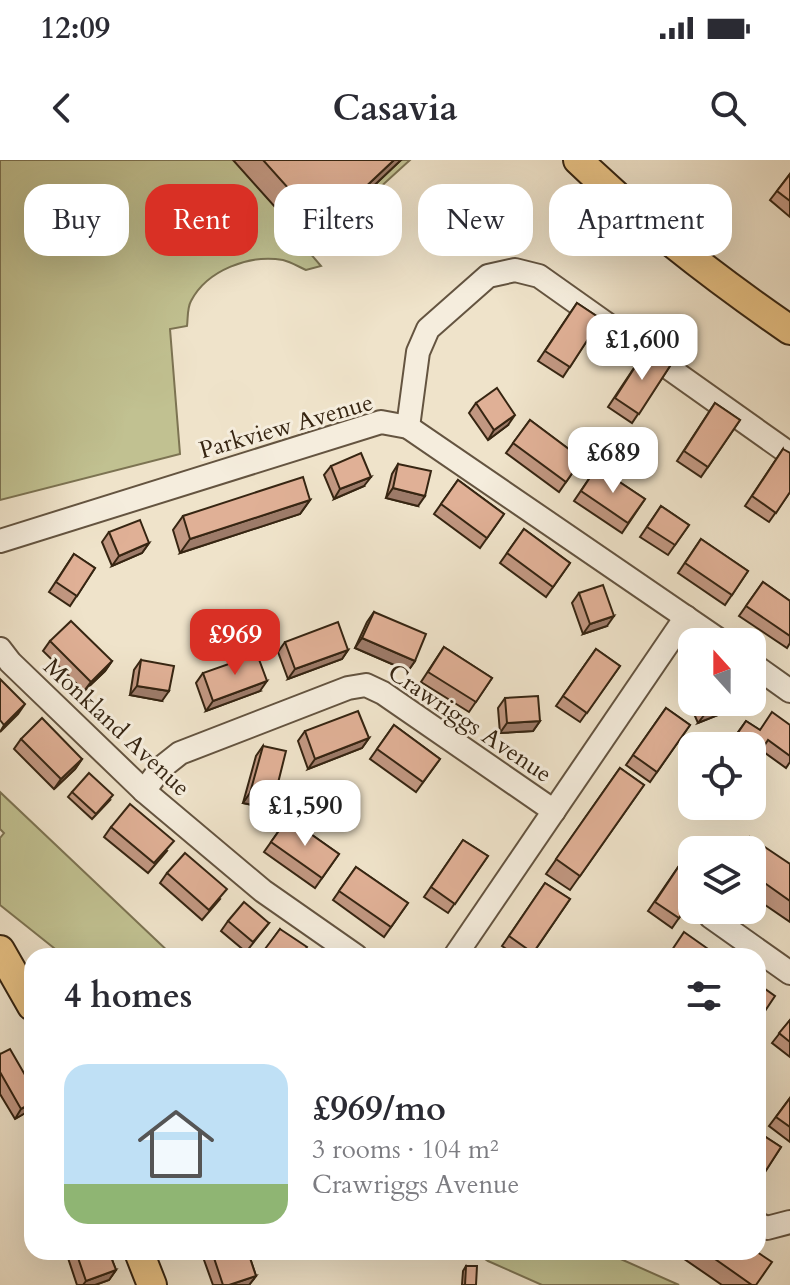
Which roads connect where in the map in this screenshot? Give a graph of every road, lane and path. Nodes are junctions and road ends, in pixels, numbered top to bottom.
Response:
1 (578, 160) edge
2 (790, 330) edge
3 (408, 427) junction
4 (790, 454) edge
5 (0, 541) edge
6 (686, 617) junction
7 (702, 628) edge
8 (0, 649) edge
9 (766, 674) edge
10 (790, 691) edge
11 (144, 791) junction
12 (554, 811) junction
13 (721, 924) edge
14 (345, 948) edge
15 (460, 948) edge
16 (755, 948) edge
17 (0, 950) edge
18 (766, 956) edge
19 (790, 973) edge
20 (24, 992) edge
21 (790, 1222) edge
22 (766, 1228) edge
23 (142, 1260) edge
24 (152, 1285) edge

1 - 2 main road
3 - 4 street
3 - 5 street, Parkview Avenue
3 - 6 street, Parkview Avenue
6 - 7 street, Parkview Avenue
6 - 12 street
8 - 11 street, Monkland Avenue
9 - 10 street
11 - 12 street, Crawriggs Avenue
11 - 14 street, Monkland Avenue
12 - 15 street
13 - 16 street
17 - 20 main road
18 - 19 street
21 - 22 street
23 - 24 main road

